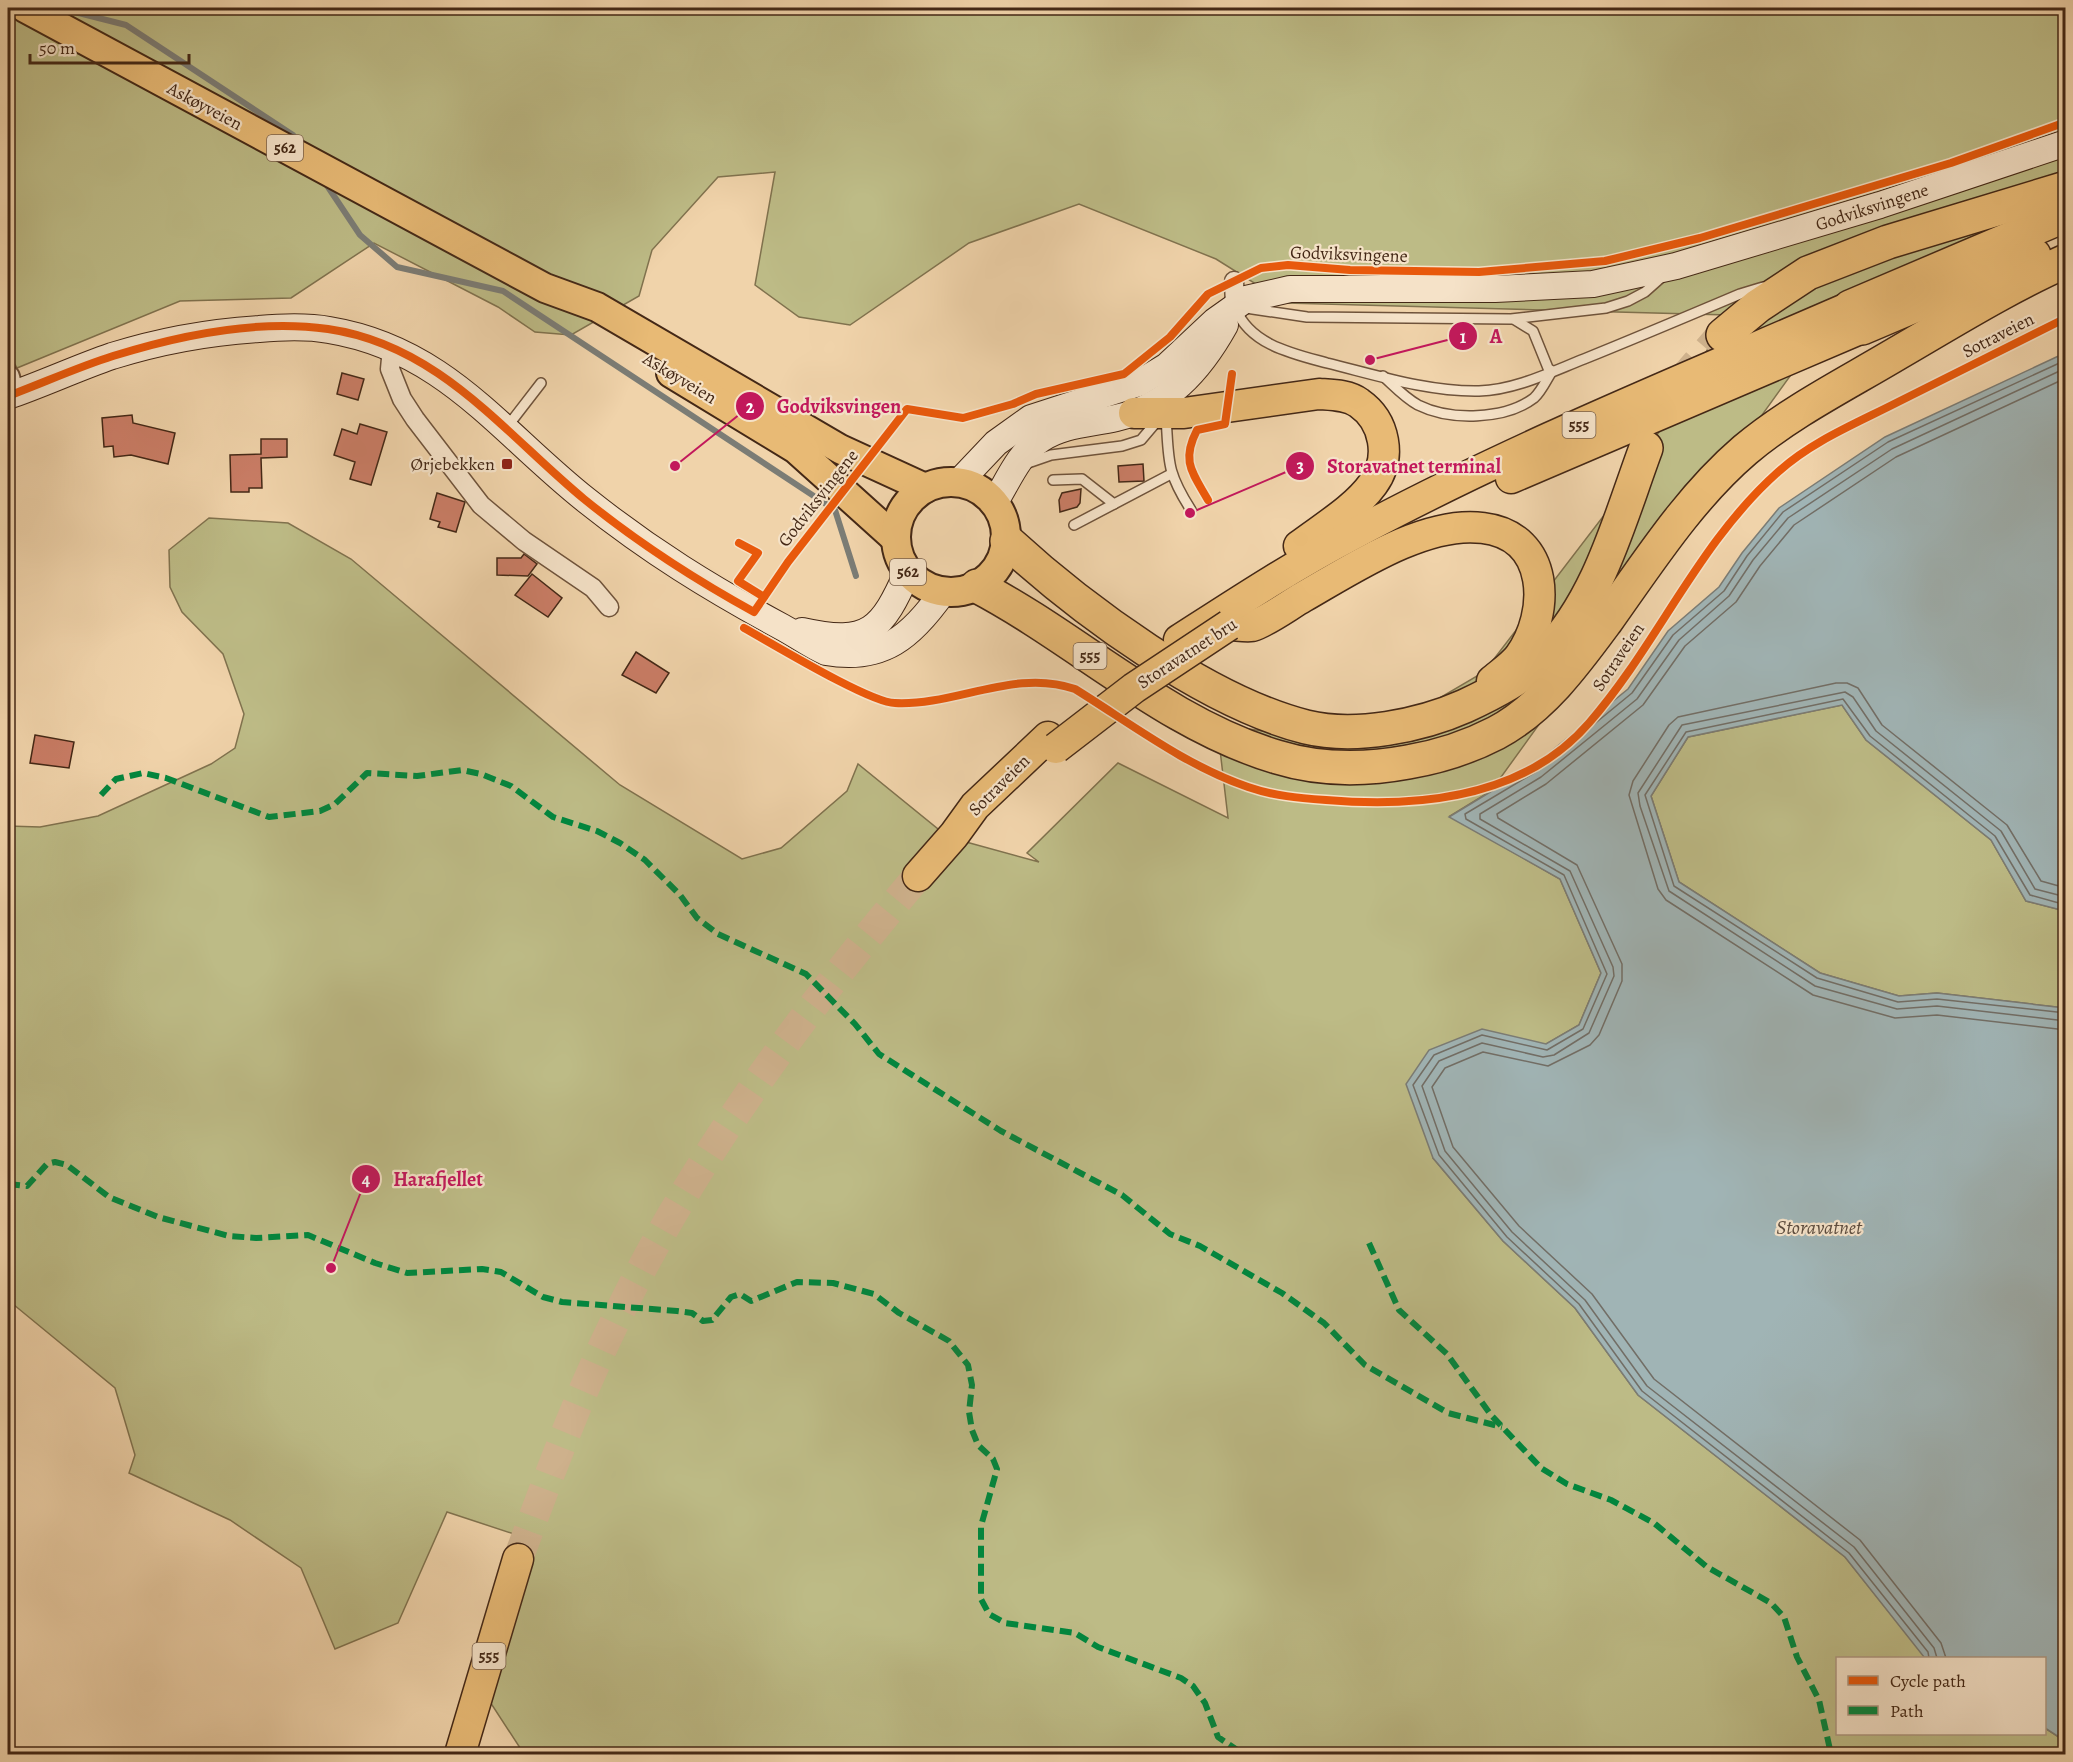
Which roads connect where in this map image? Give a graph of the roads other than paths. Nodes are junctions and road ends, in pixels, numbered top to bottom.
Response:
1 (25, 8) edge
2 (2066, 143) edge
3 (2066, 188) edge
4 (2066, 215) edge
5 (2066, 242) edge
6 (2066, 261) edge
7 (1676, 266) junction
8 (1808, 273) junction
9 (1234, 281) dead end
10 (545, 288) junction
11 (1235, 306) junction
12 (1856, 318) junction
13 (1511, 319) junction
14 (1723, 335) tunnel mouth
15 (392, 348) junction
16 (1552, 371) junction
17 (1383, 376) junction
18 (540, 383) dead end
19 (10, 389) edge
20 (1134, 398) junction
21 (1164, 414) junction
22 (506, 429) junction
23 (1646, 448) dead end
24 (1017, 466) junction
25 (1171, 474) junction
26 (1053, 480) dead end
27 (959, 482) junction
28 (925, 488) junction
29 (995, 502) junction
30 (1114, 504) junction
31 (1191, 510) dead end
32 (1074, 525) dead end
33 (896, 539) junction
34 (1007, 541) junction
35 (1317, 563) junction
36 (908, 571) junction
37 (977, 586) junction
38 (943, 592) junction
39 (609, 607) dead end
40 (783, 627) junction
41 (1454, 711) junction
42 (1052, 742) junction
43 (918, 876) tunnel mouth
44 (518, 1558) tunnel mouth
45 (460, 1755) edge

1 - 10 main road, Askøyveien / 562
2 - 7 main road, Godviksvingene
3 - 8 highway
4 - 12 highway, 555
5 - 12 highway, 555
6 - 37 highway, 555
7 - 11 main road, Godviksvingene
7 - 13 lane, Godviksvingene
8 - 14 highway
8 - 16 lane
9 - 11 street
10 - 28 main road, Askøyveien / 562
10 - 33 main road, Askøyveien / 562
11 - 13 lane, Godviksvingene
11 - 17 lane
11 - 20 main road
12 - 35 highway, 555
13 - 16 lane
15 - 19 main road
15 - 22 main road
15 - 39 street
16 - 17 lane
16 - 17 lane
18 - 22 lane
20 - 21 highway, 555
20 - 24 main road
20 - 27 main road
21 - 24 lane
21 - 25 lane
21 - 35 highway, 555
22 - 40 main road
23 - 41 highway, 555
24 - 29 main road
25 - 30 lane
25 - 31 lane
26 - 30 lane
27 - 28 main road
27 - 29 main road
28 - 33 main road, 562
29 - 34 main road
30 - 32 lane
33 - 36 main road, 562
34 - 37 main road
34 - 41 highway, 555
35 - 41 highway, 555
35 - 42 highway, Storavatnet bru / 555
35 - 42 highway, Storavatnet bru / 555, bridge
36 - 38 main road, 562
36 - 40 main road
37 - 38 main road, 562
38 - 40 main road
42 - 43 highway, Sotraveien / 555
44 - 45 highway, 555

